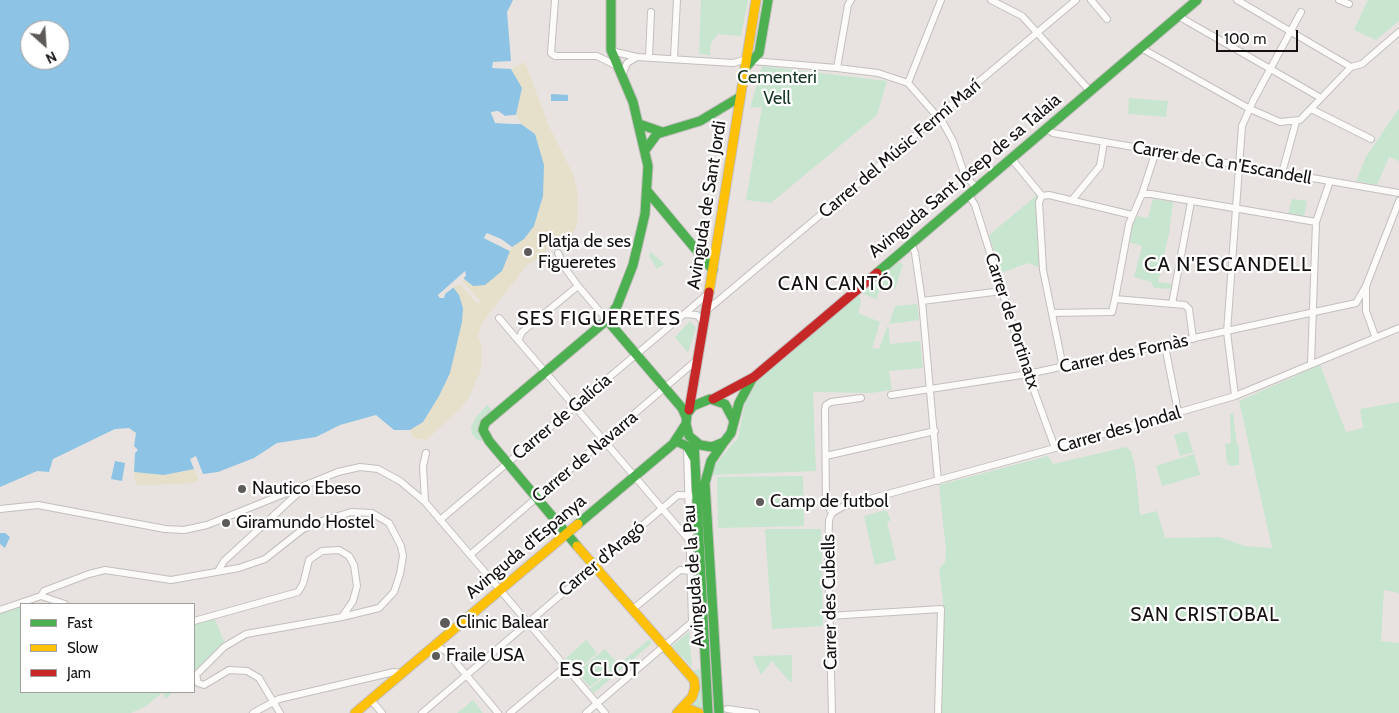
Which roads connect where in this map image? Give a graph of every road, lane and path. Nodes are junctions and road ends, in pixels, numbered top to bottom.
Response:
1 (554, 0) edge
2 (612, 0) edge
3 (677, 0) edge
4 (756, 0) edge
5 (768, 0) edge
6 (851, 0) edge
7 (941, 0) edge
8 (991, 0) edge
9 (1091, 0) edge
10 (1197, 0) edge
11 (1237, 0) edge
12 (1339, 0) edge
13 (1073, 1) edge
14 (1349, 4) dead end
15 (651, 12) dead end
16 (1301, 12) dead end
17 (1178, 16) junction
18 (1107, 19) dead end
19 (1291, 31) junction
20 (1399, 32) edge
21 (1038, 33) junction
22 (611, 48) junction
23 (1142, 48) junction
24 (596, 56) junction
25 (637, 57) junction
26 (649, 57) junction
27 (674, 58) junction
28 (733, 63) junction
29 (747, 63) junction
30 (618, 67) junction
31 (1351, 67) junction
32 (837, 68) junction
33 (1270, 69) junction
34 (622, 76) junction
35 (908, 83) junction
36 (1090, 91) junction
37 (740, 97) junction
38 (1321, 98) junction
39 (1250, 109) junction
40 (1311, 109) junction
41 (722, 110) junction
42 (938, 116) junction
43 (736, 121) junction
44 (1296, 122) junction
45 (639, 124) junction
46 (1046, 129) junction
47 (662, 132) junction
48 (1372, 139) dead end
49 (1104, 142) junction
50 (646, 149) junction
51 (1156, 151) junction
52 (1011, 158) junction
53 (1239, 164) junction
54 (1282, 173) junction
55 (1330, 182) junction
56 (976, 188) junction
57 (648, 192) junction
58 (1399, 193) edge
59 (968, 194) junction
60 (1142, 194) junction
61 (1042, 196) junction
62 (1072, 200) junction
63 (1399, 200) edge
64 (1191, 202) junction
65 (660, 209) junction
66 (1236, 209) junction
67 (645, 214) junction
68 (1132, 215) junction
69 (1316, 222) junction
70 (911, 243) junction
71 (716, 251) junction
72 (558, 253) dead end
73 (701, 254) junction
74 (713, 270) junction
75 (578, 286) junction
76 (1366, 286) junction
77 (1002, 291) junction
78 (709, 293) junction
79 (1115, 299) junction
80 (922, 301) junction
81 (1356, 303) junction
82 (1172, 304) junction
83 (706, 311) junction
84 (1366, 311) junction
85 (1312, 312) junction
86 (1052, 313) junction
87 (684, 314) junction
88 (499, 318) dead end
89 (607, 320) junction
90 (704, 323) junction
91 (1399, 328) edge
92 (1227, 332) junction
93 (1375, 336) junction
94 (519, 339) junction
95 (1192, 339) junction
96 (1165, 346) junction
97 (637, 354) junction
98 (699, 358) junction
99 (1311, 364) junction
100 (1063, 367) junction
101 (545, 372) junction
102 (1028, 374) junction
103 (696, 377) junction
104 (754, 377) junction
105 (665, 388) junction
106 (931, 390) junction
107 (891, 394) dead end
108 (742, 396) junction
109 (1235, 396) junction
110 (861, 398) dead end
111 (711, 399) junction
112 (574, 406) junction
113 (1178, 412) junction
114 (687, 417) junction
115 (734, 421) junction
116 (935, 431) junction
117 (604, 442) junction
118 (724, 442) junction
119 (685, 443) junction
120 (1056, 448) junction
121 (426, 453) dead end
122 (826, 456) junction
123 (508, 462) junction
124 (709, 466) junction
125 (634, 477) junction
126 (938, 481) junction
127 (308, 484) junction
128 (692, 496) junction
129 (537, 498) junction
130 (425, 502) junction
131 (0, 509) edge
132 (662, 509) junction
133 (832, 513) junction
134 (440, 520) junction
135 (567, 533) junction
136 (689, 540) junction
137 (470, 555) junction
138 (595, 565) junction
139 (218, 571) junction
140 (690, 571) junction
141 (500, 590) junction
142 (41, 596) junction
143 (20, 603) edge
144 (20, 603) edge
145 (62, 603) edge
146 (633, 609) junction
147 (0, 610) edge
148 (829, 616) junction
149 (342, 617) junction
150 (195, 621) edge
151 (527, 622) junction
152 (435, 645) junction
153 (665, 646) junction
154 (565, 667) junction
155 (402, 673) junction
156 (466, 676) junction
157 (371, 700) junction
158 (274, 701) junction
159 (597, 704) junction
160 (723, 711) edge
161 (746, 712) edge
162 (253, 713) edge
163 (280, 713) edge
164 (355, 713) edge
165 (382, 713) edge
166 (422, 713) edge
167 (498, 713) edge
168 (510, 713) edge
169 (586, 713) edge
170 (605, 713) edge
171 (677, 713) edge
172 (699, 713) edge
173 (708, 713) edge
174 (756, 713) edge
175 (832, 713) edge
176 (938, 713) edge

1 - 24 street
2 - 22 street
3 - 27 street
4 - 29 street, Avinguda de Sant Jordi
5 - 29 street, Avinguda de Sant Jordi
6 - 32 street
7 - 35 street
8 - 21 street
9 - 18 street
10 - 17 street, Avinguda Sant Josep de sa Talaia
11 - 19 street
12 - 14 street
13 - 21 street, Carrer del Músic Fermí Marí
15 - 26 street
16 - 19 street
17 - 23 street, Avinguda Sant Josep de sa Talaia
17 - 33 street
19 - 31 street
19 - 33 street
20 - 31 street
21 - 36 street
21 - 42 street, Carrer del Músic Fermí Marí
22 - 24 street
22 - 25 street
22 - 30 street
23 - 36 street, Avinguda Sant Josep de sa Talaia
23 - 39 street
24 - 30 street
25 - 26 street
25 - 34 street
26 - 27 street
27 - 28 street
28 - 29 street
28 - 29 street
29 - 32 street
29 - 37 street, Avinguda de Sant Jordi
30 - 34 street
31 - 38 street
32 - 35 street
33 - 38 street
33 - 39 street
34 - 45 street
35 - 42 street
36 - 46 street, Avinguda Sant Josep de sa Talaia
37 - 41 street
37 - 43 street, Avinguda de Sant Jordi
38 - 40 street
39 - 44 street
39 - 53 street
40 - 44 street
40 - 48 street
41 - 43 street
41 - 47 street
42 - 56 street
42 - 83 street, Carrer del Músic Fermí Marí
43 - 71 street, Avinguda de Sant Jordi
44 - 54 street
45 - 47 street
45 - 50 street
46 - 49 street, Carrer de Ca n'Escandell
46 - 52 street, Avinguda Sant Josep de sa Talaia
47 - 50 street
49 - 51 street, Carrer de Ca n'Escandell
49 - 62 street
50 - 57 street
51 - 53 street, Carrer de Ca n'Escandell
51 - 60 street
52 - 56 street, Avinguda Sant Josep de sa Talaia
52 - 61 street
53 - 54 street, Carrer de Ca n'Escandell
53 - 66 street
54 - 55 street, Carrer de Ca n'Escandell
55 - 58 street, Carrer de Ca n'Escandell
55 - 69 street
56 - 59 street, Avinguda Sant Josep de sa Talaia
57 - 65 street
57 - 67 street
59 - 70 street, Avinguda Sant Josep de sa Talaia
59 - 77 street, Carrer de Portinatx
60 - 64 street
60 - 68 street
61 - 62 street
61 - 86 street
62 - 68 street
63 - 76 street
64 - 66 street
64 - 82 street
65 - 67 street
65 - 73 street
66 - 69 street
66 - 92 street
67 - 89 street
68 - 79 street
69 - 85 street
70 - 80 street
70 - 104 street, Avinguda Sant Josep de sa Talaia
71 - 73 street
71 - 74 street, Avinguda de Sant Jordi
72 - 75 street
73 - 74 street
74 - 78 street, Avinguda de Sant Jordi
75 - 89 street
75 - 94 street
76 - 81 street
76 - 84 street
77 - 80 street
77 - 102 street, Carrer de Portinatx
78 - 83 street, Avinguda de Sant Jordi
78 - 87 street, Carrer de Galícia
79 - 82 street
79 - 86 street
80 - 106 street
81 - 84 street
81 - 85 street, Carrer des Fornàs
82 - 95 street
83 - 90 street, Avinguda de Sant Jordi
84 - 93 street
85 - 92 street, Carrer des Fornàs
85 - 99 street
86 - 100 street
87 - 90 street
87 - 97 street, Carrer de Galícia
88 - 94 street
89 - 97 street
89 - 101 street
90 - 98 street, Avinguda de Sant Jordi
91 - 93 street, Carrer des Jondal
92 - 95 street, Carrer des Fornàs
92 - 109 street
93 - 99 street, Carrer des Jondal
94 - 101 street
95 - 96 street, Carrer des Fornàs
96 - 100 street, Carrer des Fornàs
96 - 113 street
97 - 105 street
97 - 112 street, Carrer de Galícia
98 - 103 street, Avinguda de Sant Jordi
98 - 105 street, Carrer de Navarra
99 - 109 street, Carrer des Jondal
100 - 102 street, Carrer des Fornàs
101 - 112 street
101 - 123 street
102 - 106 street, Carrer des Fornàs
102 - 120 street, Carrer de Portinatx
103 - 111 street
103 - 114 street, Avinguda de Sant Jordi
104 - 108 street
104 - 111 street
105 - 114 street
105 - 117 street, Carrer de Navarra
106 - 107 street, Carrer des Fornàs
106 - 116 street
108 - 115 street
108 - 124 street
109 - 113 street, Carrer des Jondal
110 - 122 street, Carrer des Cubells
111 - 114 street
111 - 115 street
112 - 117 street
112 - 123 street, Carrer de Galícia
113 - 120 street, Carrer des Jondal
114 - 119 street
114 - 119 street, Avinguda d'Espanya
115 - 118 street
116 - 122 street
116 - 126 street
117 - 125 street
117 - 129 street, Carrer de Navarra
118 - 119 street
118 - 124 street, Avinguda de la Pau
119 - 125 street, Avinguda d'Espanya
119 - 128 street, Avinguda de la Pau
119 - 128 street, Avinguda de la Pau
120 - 126 street, Carrer des Jondal
121 - 130 street
122 - 133 street, Carrer des Cubells
123 - 129 street
123 - 134 street, Carrer de Galícia
124 - 160 street, Avinguda de la Pau
125 - 132 street
125 - 135 street, Avinguda d'Espanya
126 - 133 street, Carrer des Jondal
127 - 130 street
127 - 131 street
127 - 139 street
128 - 132 street, Carrer d'Aragó
128 - 136 street, Avinguda de la Pau
128 - 173 street, Avinguda de la Pau
129 - 135 street
129 - 137 street, Carrer de Navarra
130 - 134 street
132 - 136 street
132 - 138 street, Carrer d'Aragó
133 - 148 street, Carrer des Cubells
134 - 137 street
135 - 138 street
135 - 141 street, Avinguda d'Espanya
136 - 140 street, Avinguda de la Pau
137 - 141 street
138 - 146 street
138 - 151 street, Carrer d'Aragó
139 - 142 street
139 - 149 street
140 - 146 street
140 - 153 street, Avinguda de la Pau
141 - 151 street
141 - 152 street, Avinguda d'Espanya
142 - 143 street
142 - 145 street
144 - 147 street
146 - 153 street
148 - 175 street, Carrer des Cubells
148 - 176 street
149 - 150 street
149 - 158 street
151 - 154 street
151 - 156 street, Carrer d'Aragó
152 - 155 street, Avinguda d'Espanya
152 - 156 street
153 - 159 street
153 - 171 street
154 - 159 street
154 - 168 street
155 - 157 street, Avinguda d'Espanya
155 - 158 street
156 - 166 street, Carrer d'Aragó
156 - 167 street
157 - 164 street, Avinguda d'Espanya
157 - 165 street
158 - 162 street
158 - 163 street
159 - 169 street
159 - 170 street
160 - 161 street
161 - 174 street
171 - 172 street

